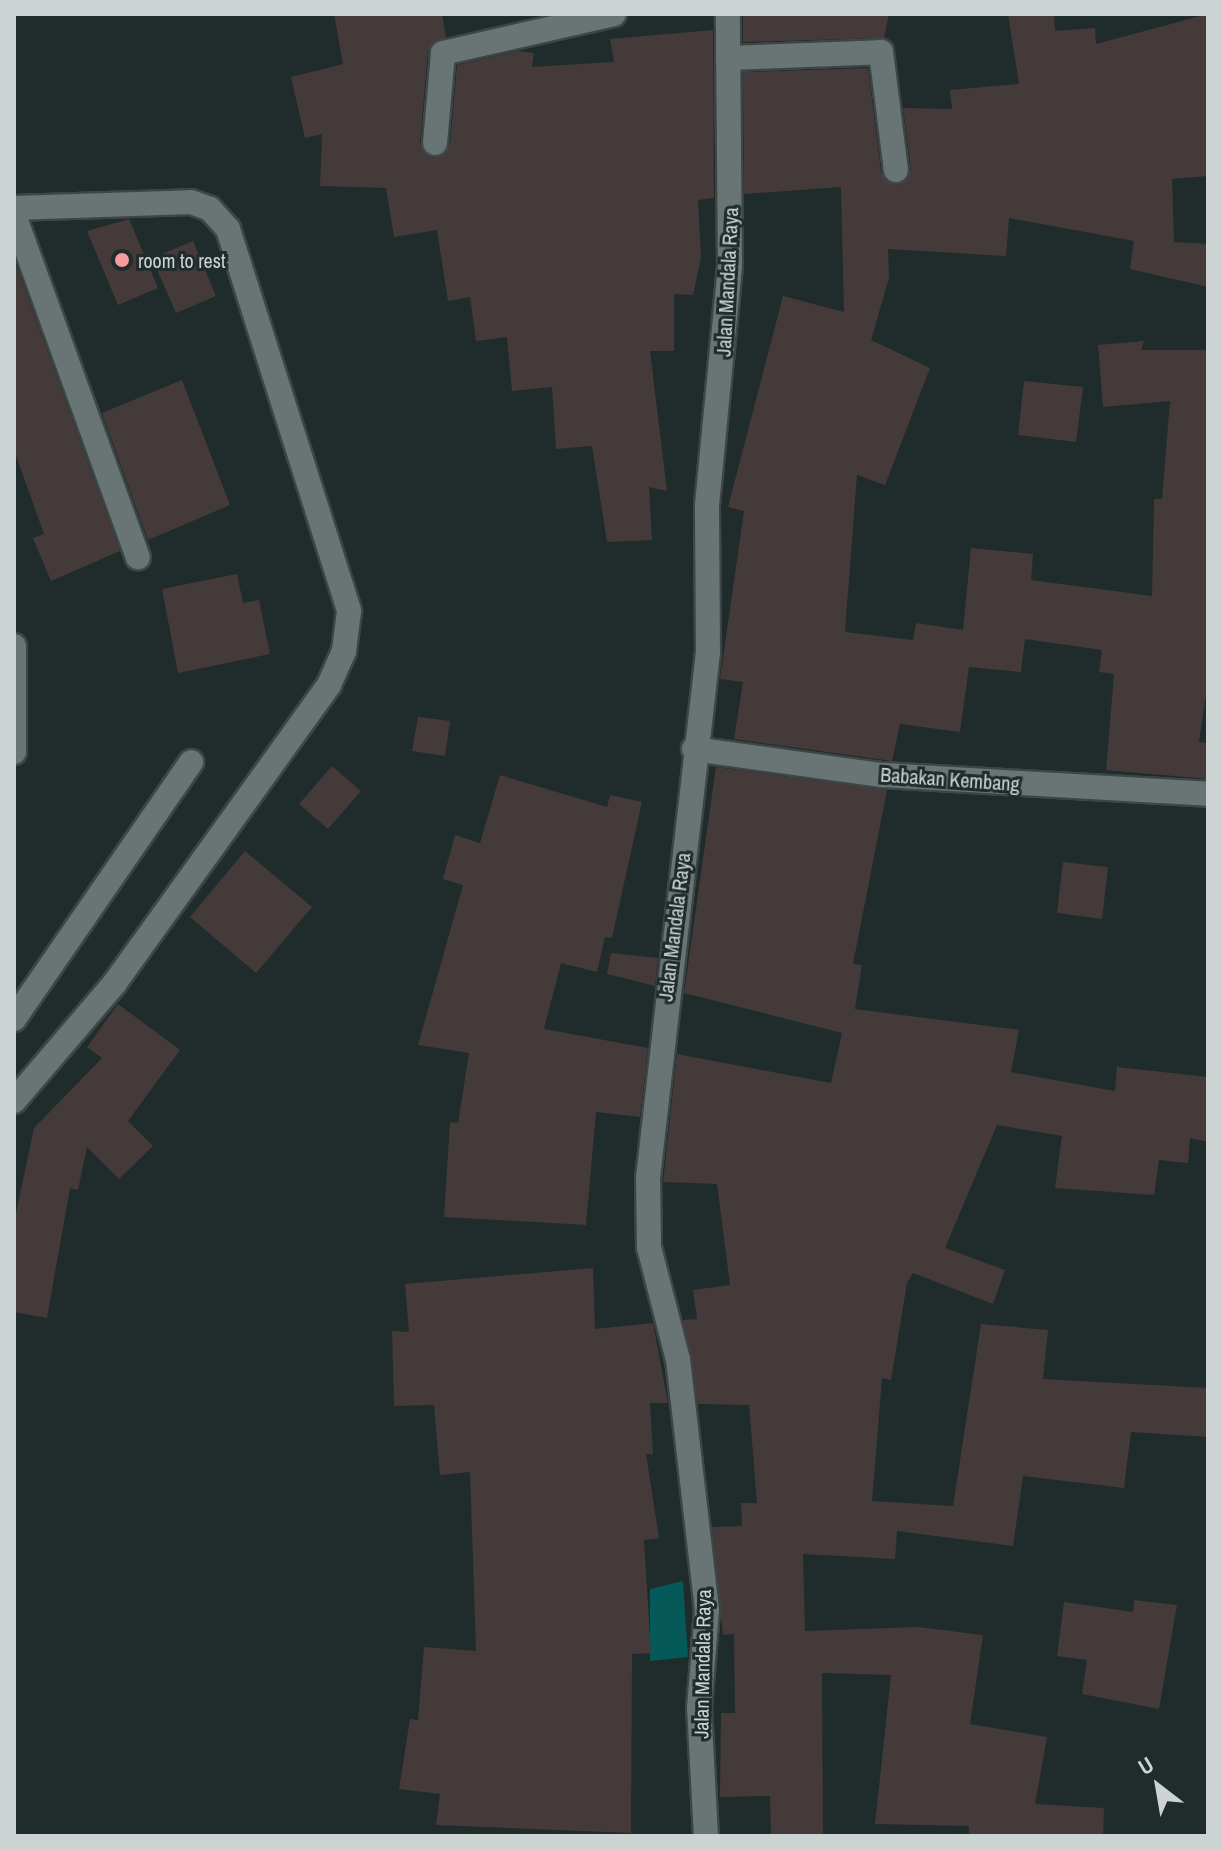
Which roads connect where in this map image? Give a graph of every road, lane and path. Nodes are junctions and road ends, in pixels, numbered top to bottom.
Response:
1 (614, 14) edge
2 (728, 14) edge
3 (728, 58) junction
4 (435, 143) dead end
5 (896, 170) dead end
6 (14, 208) edge
7 (14, 215) edge
8 (138, 557) dead end
9 (14, 646) edge
10 (17, 697) edge
11 (694, 749) junction
12 (14, 752) edge
13 (191, 762) dead end
14 (1208, 794) edge
15 (14, 1019) edge
16 (14, 1101) edge
17 (706, 1836) edge

1 - 4 street
2 - 3 street, Jalan Mandala Raya
3 - 5 street
3 - 11 street, Jalan Mandala Raya
6 - 16 street
7 - 8 street
9 - 10 street
10 - 12 street
11 - 14 street, Babakan Kembang
11 - 17 street, Jalan Mandala Raya
13 - 15 street

